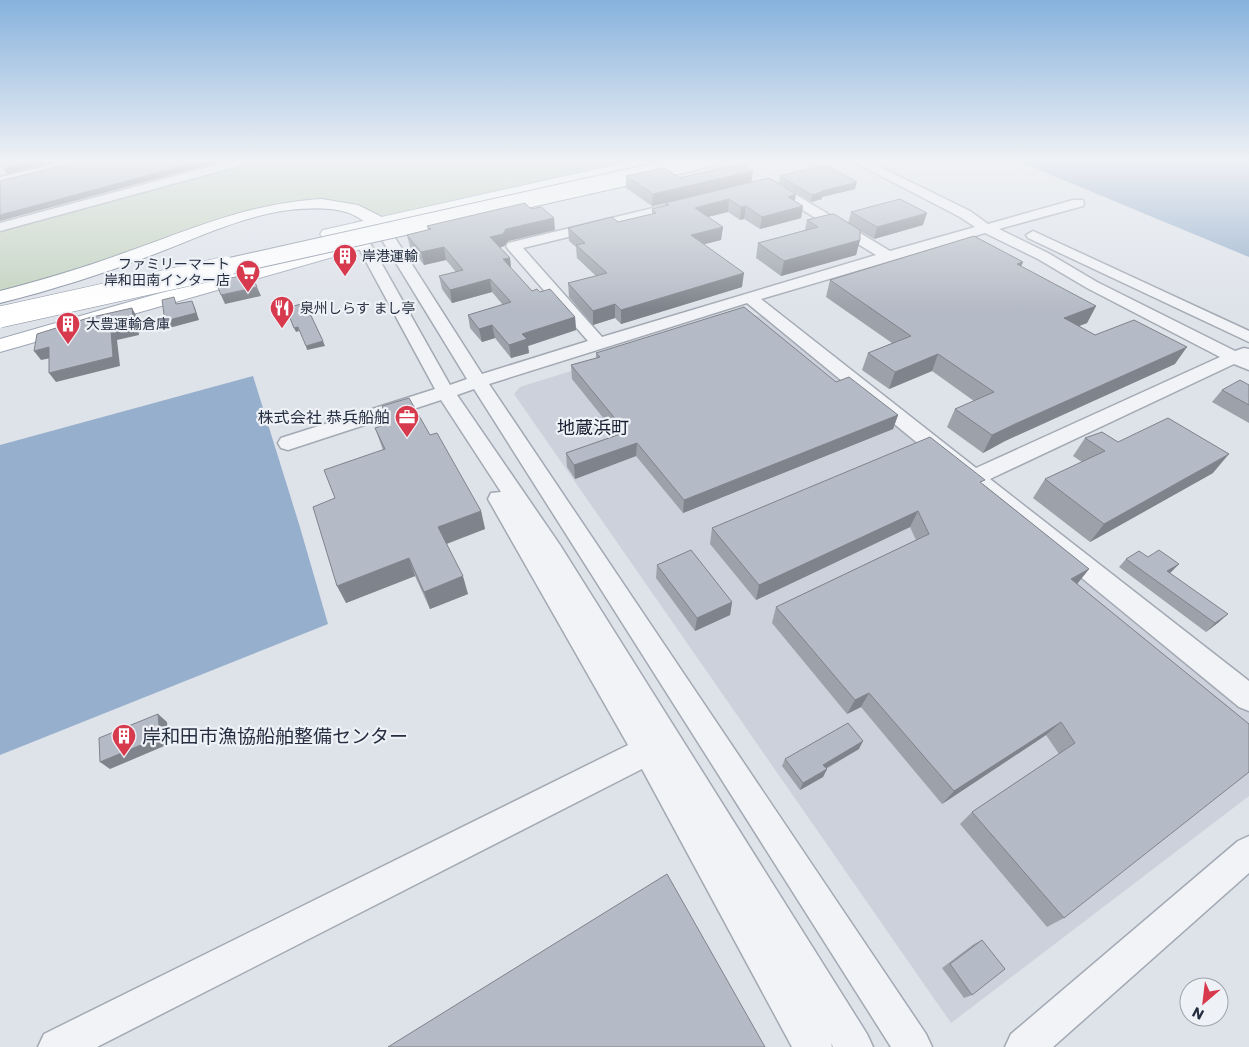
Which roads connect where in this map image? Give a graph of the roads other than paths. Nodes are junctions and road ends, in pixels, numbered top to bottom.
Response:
1 (60, 211) edge
2 (259, 211) edge
3 (294, 211) edge
4 (325, 211) edge
5 (359, 211) edge
6 (442, 211) edge
7 (454, 211) edge
8 (471, 211) edge
9 (478, 211) edge
10 (658, 211) edge
11 (814, 211) edge
12 (959, 211) edge
13 (978, 211) edge
14 (1049, 211) edge
15 (1004, 223) junction
16 (0, 227) edge
17 (985, 228) junction
18 (382, 229) junction
19 (361, 235) junction
20 (888, 256) junction
21 (0, 297) edge
22 (750, 298) junction
23 (0, 308) edge
24 (0, 318) edge
25 (0, 333) edge
26 (1249, 337) edge
27 (599, 343) junction
28 (0, 346) edge
29 (1244, 358) edge
30 (486, 394) junction
31 (442, 395) junction
32 (288, 443) dead end
33 (975, 477) junction
34 (552, 551) junction
35 (1249, 698) edge
36 (647, 751) junction
37 (1249, 852) edge
38 (72, 1043) edge
39 (813, 1047) edge
40 (854, 1047) edge
41 (913, 1047) edge
42 (1024, 1047) edge

1 - 16 street
2 - 21 main road
3 - 24 main road
4 - 19 main road
5 - 18 main road
6 - 23 main road
7 - 18 main road
8 - 18 main road
9 - 24 main road, bridge
10 - 27 street
11 - 20 street
12 - 17 street
13 - 15 street
14 - 15 street
15 - 17 street
15 - 26 street
17 - 20 street
17 - 29 street
18 - 19 main road
18 - 30 street
19 - 25 main road
19 - 28 main road
19 - 31 street
20 - 22 street
22 - 27 street
22 - 33 street
27 - 30 street
29 - 33 street
30 - 31 street
30 - 34 street
30 - 41 street
31 - 32 street
31 - 34 street
31 - 36 street
33 - 35 street
34 - 40 street
36 - 38 street
36 - 39 street
37 - 42 street

